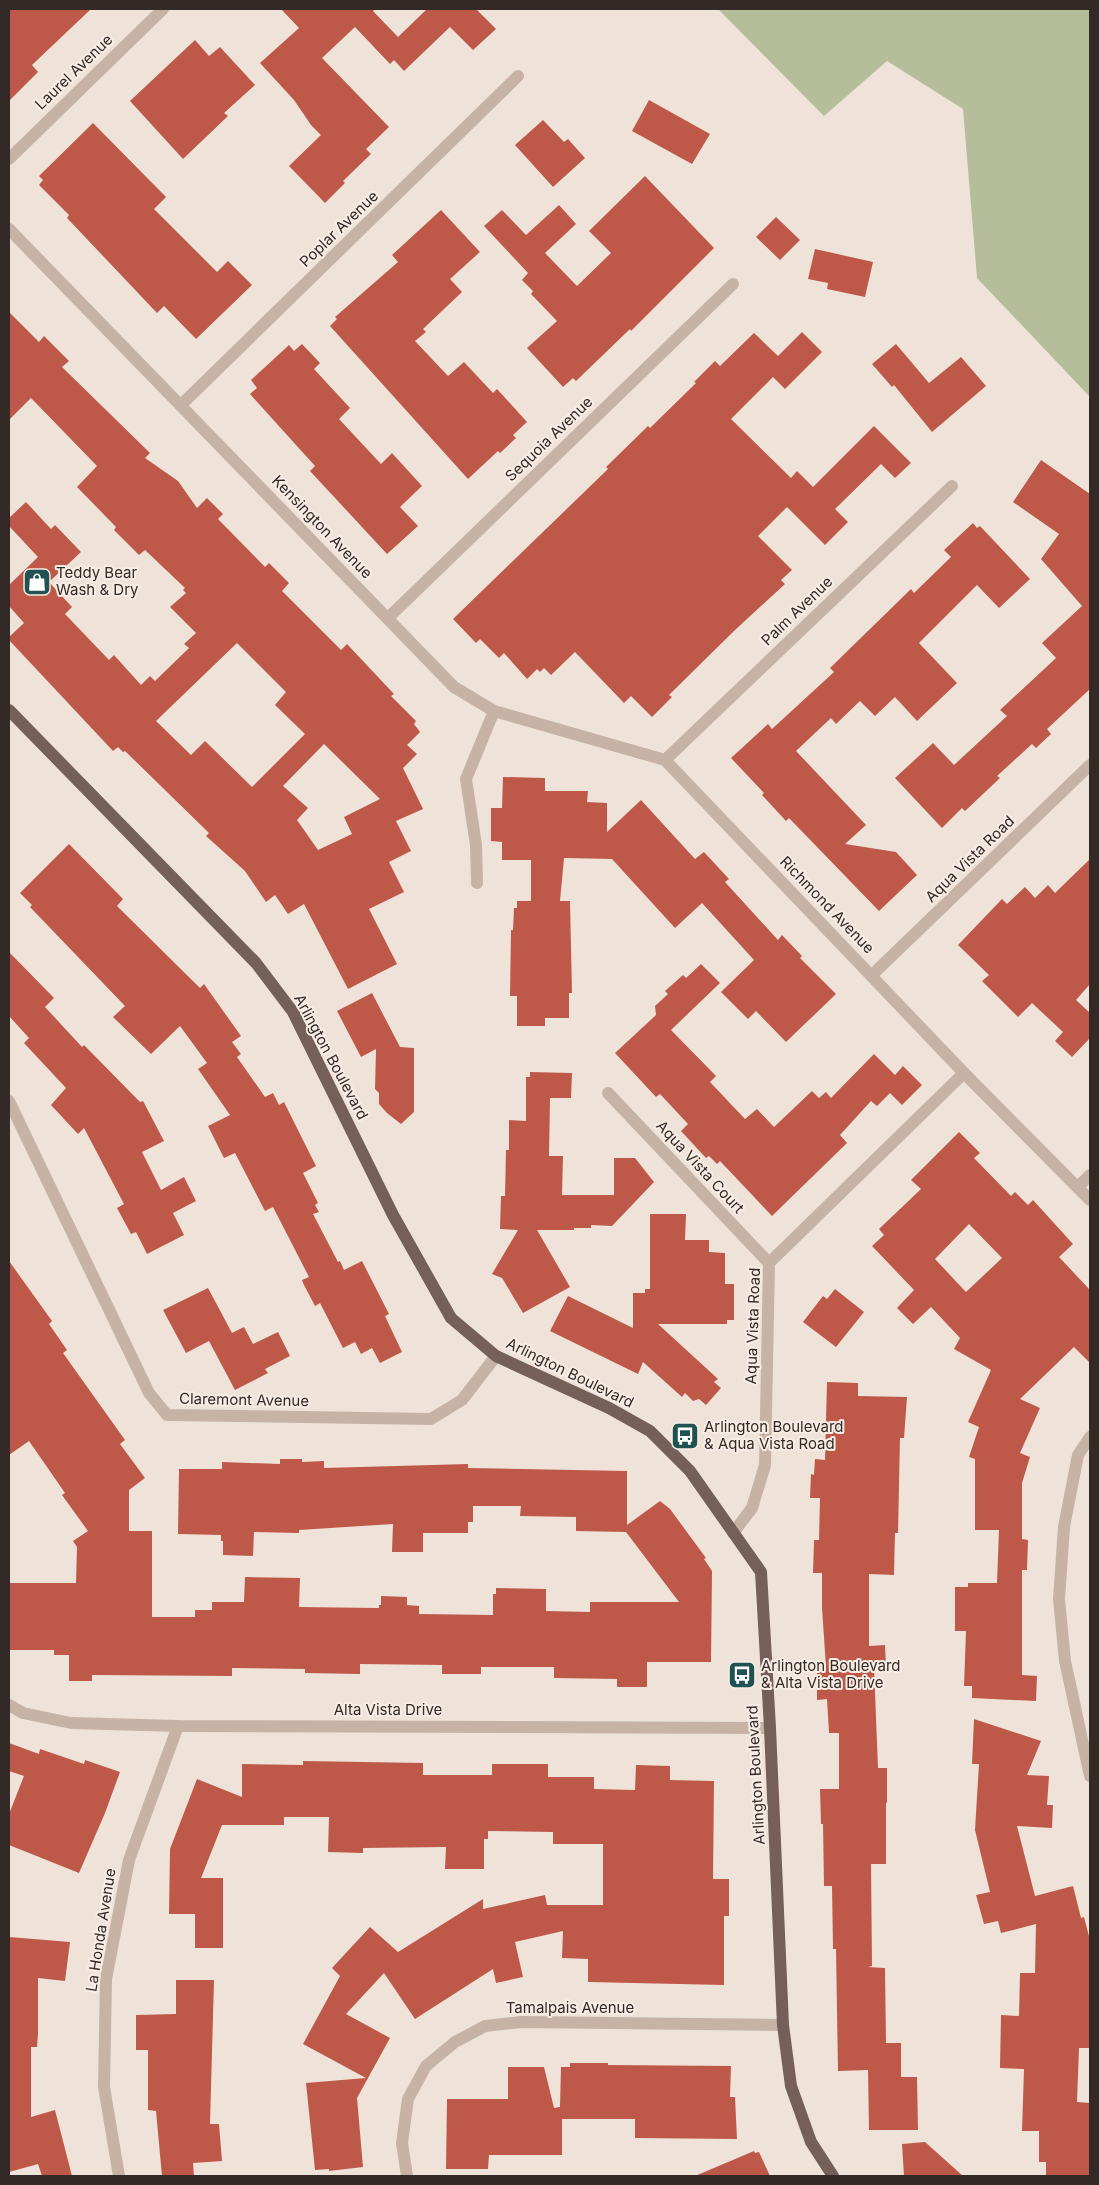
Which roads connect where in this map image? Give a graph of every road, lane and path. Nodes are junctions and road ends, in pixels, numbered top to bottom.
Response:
1 (163, 9) edge
2 (518, 76) dead end
3 (9, 159) edge
4 (9, 229) edge
5 (733, 284) dead end
6 (181, 405) junction
7 (952, 486) dead end
8 (388, 618) junction
9 (9, 710) edge
10 (494, 711) junction
11 (665, 760) junction
12 (1090, 765) edge
13 (477, 883) dead end
14 (872, 975) junction
15 (964, 1073) junction
16 (608, 1093) dead end
17 (9, 1101) edge
18 (1090, 1175) edge
19 (1078, 1187) junction
20 (1090, 1200) edge
21 (769, 1263) junction
22 (496, 1356) junction
23 (1090, 1437) edge
24 (732, 1533) junction
25 (9, 1705) edge
26 (178, 1726) junction
27 (770, 1728) junction
28 (1090, 1776) edge
29 (783, 2026) junction
30 (119, 2176) edge
31 (407, 2176) edge
32 (833, 2176) edge

1 - 3 street, Laurel Avenue
2 - 6 street, Poplar Avenue
4 - 6 street, Kensington Avenue
5 - 8 street, Sequoia Avenue
6 - 8 street, Kensington Avenue
7 - 11 street, Palm Avenue
8 - 10 street, Kensington Avenue
9 - 22 main road, Arlington Boulevard
10 - 11 street
10 - 13 street
11 - 14 street, Richmond Avenue
12 - 14 street, Aqua Vista Road
14 - 15 street, Richmond Avenue
15 - 19 street, Richmond Avenue
15 - 21 street, Aqua Vista Road
16 - 21 street, Aqua Vista Court
17 - 22 street, Claremont Avenue
18 - 19 street
19 - 20 street, Richmond Avenue
21 - 24 street, Aqua Vista Road
22 - 24 main road, Arlington Boulevard
23 - 28 street
24 - 27 main road, Arlington Boulevard
25 - 26 street, Alta Vista Drive
26 - 27 street, Alta Vista Drive
26 - 30 street, La Honda Avenue
27 - 29 main road, Arlington Boulevard
29 - 31 street, Tamalpais Avenue
29 - 32 main road, Arlington Boulevard

